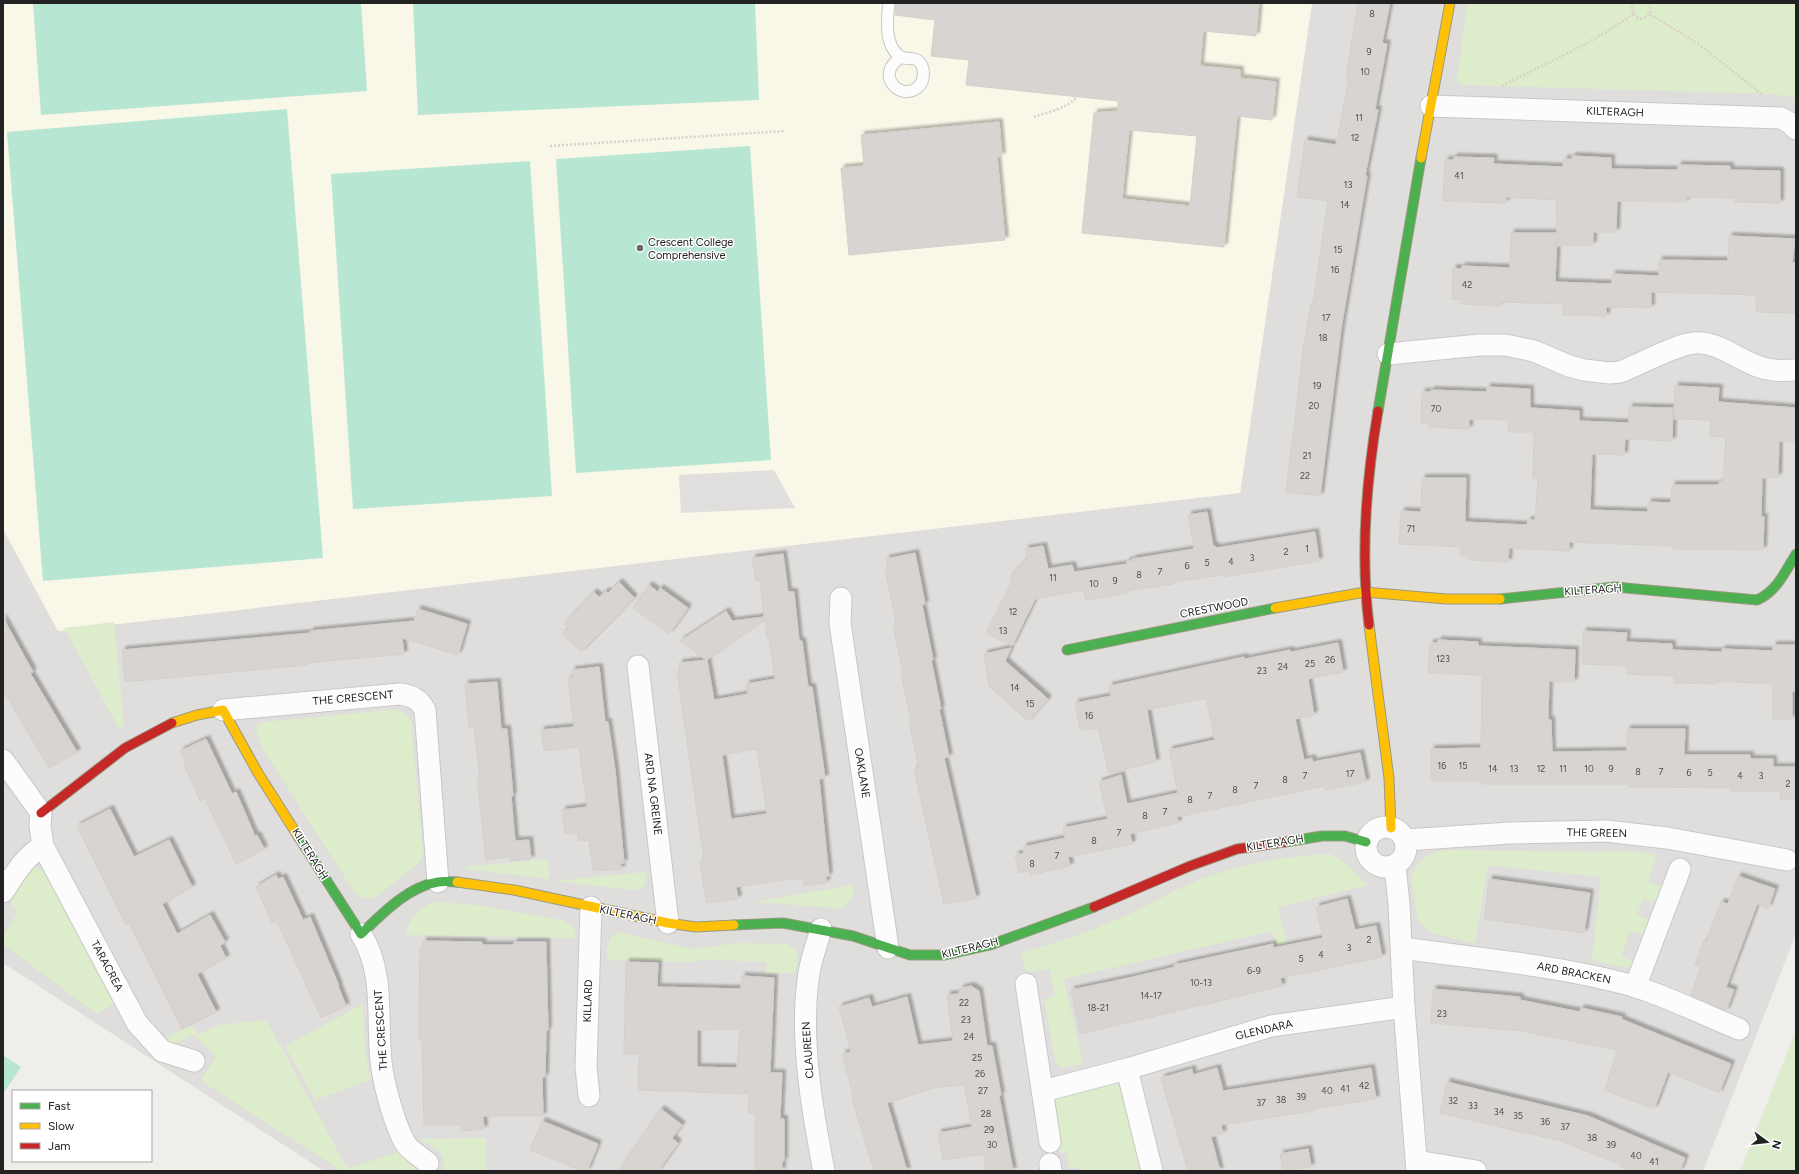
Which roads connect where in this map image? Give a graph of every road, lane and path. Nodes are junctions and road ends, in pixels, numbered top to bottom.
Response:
1 (889, 3) edge
2 (1450, 3) edge
3 (1633, 3) edge
4 (1649, 3) edge
5 (1633, 14) junction
6 (1650, 14) junction
7 (1090, 45) dead end
8 (902, 57) dead end
9 (1431, 106) junction
10 (1481, 108) junction
11 (1034, 117) dead end
12 (1788, 123) edge
13 (784, 131) dead end
14 (550, 146) dead end
15 (1388, 354) junction
16 (1796, 370) edge
17 (1796, 554) edge
18 (1365, 592) junction
19 (841, 598) dead end
20 (1067, 650) dead end
21 (638, 666) dead end
22 (223, 710) junction
23 (3, 760) edge
24 (41, 813) junction
25 (1398, 834) junction
26 (1366, 842) junction
27 (43, 846) junction
28 (1787, 860) dead end
29 (1395, 866) junction
30 (1680, 869) dead end
31 (438, 882) junction
32 (3, 892) edge
33 (591, 907) junction
34 (668, 923) junction
35 (821, 929) junction
36 (361, 934) junction
37 (888, 948) junction
38 (1402, 948) junction
39 (1026, 984) dead end
40 (1634, 987) junction
41 (1404, 1006) junction
42 (1739, 1029) dead end
43 (194, 1062) dead end
44 (1127, 1069) junction
45 (1043, 1091) junction
46 (589, 1096) dead end
47 (1050, 1142) dead end
48 (428, 1163) dead end
49 (1417, 1166) edge
50 (824, 1171) edge
51 (1152, 1171) edge
52 (1476, 1171) edge

1 - 8 lane
2 - 9 street
3 - 5 path
4 - 6 path
5 - 6 path
5 - 10 path
6 - 12 path
7 - 11 path
9 - 10 street, KILTERAGH
9 - 15 street
10 - 12 street, KILTERAGH
13 - 14 path
15 - 16 street
15 - 18 street
17 - 18 street, KILTERAGH
18 - 20 street, CRESTWOOD
18 - 25 street
19 - 37 street, OAKLANE
21 - 34 street, ARD NA GREINE
22 - 24 street
22 - 31 street, THE CRESCENT
22 - 36 street, KILTERAGH
23 - 24 street
24 - 27 street, TARACREA
25 - 26 street
25 - 28 street, THE GREEN
25 - 29 street
26 - 29 street
26 - 37 street, KILTERAGH
27 - 32 street
27 - 43 street, TARACREA
29 - 38 street
30 - 40 street
31 - 33 street, KILTERAGH
31 - 36 street, KILTERAGH
33 - 34 street, KILTERAGH
33 - 46 street, KILLARD
34 - 35 street, KILTERAGH
35 - 37 street, KILTERAGH
35 - 50 street, CLAUREEN
36 - 48 street, THE CRESCENT
38 - 40 street, ARD BRACKEN
38 - 41 street
39 - 45 street
40 - 42 street, ARD BRACKEN
41 - 44 street, GLENDARA
41 - 49 street
44 - 45 street, GLENDARA
44 - 51 street
45 - 47 street
49 - 52 street

